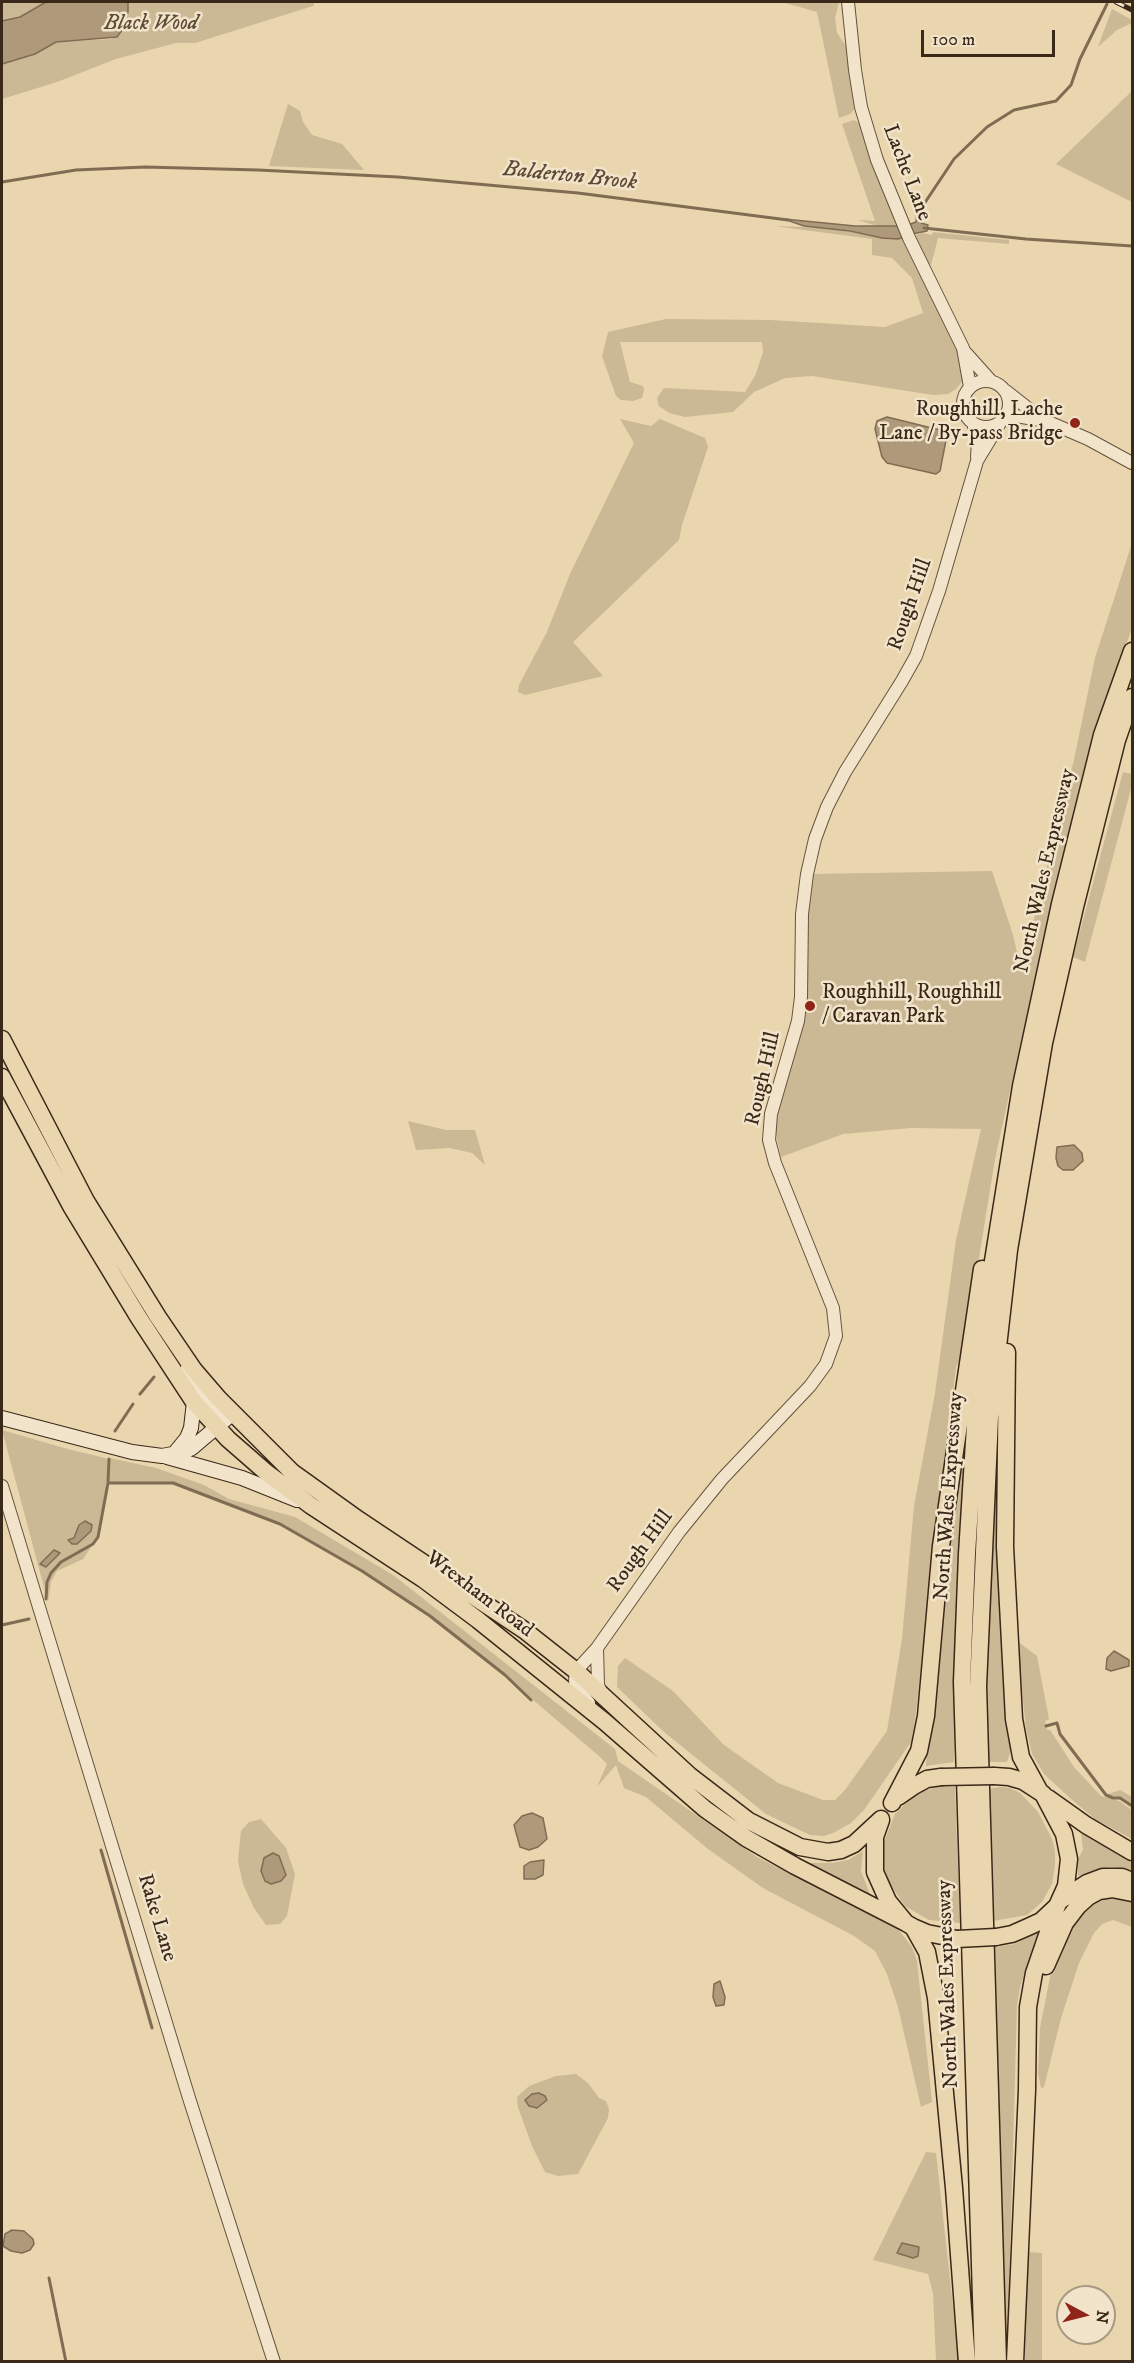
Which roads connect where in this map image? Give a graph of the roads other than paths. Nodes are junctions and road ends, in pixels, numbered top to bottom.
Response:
1 (848, 2) edge
2 (963, 348) junction
3 (991, 381) junction
4 (970, 387) junction
5 (1004, 388) junction
6 (1002, 420) junction
7 (1046, 421) junction
8 (973, 423) junction
9 (977, 461) junction
10 (1132, 464) edge
11 (1132, 651) edge
12 (1132, 697) edge
13 (2, 1039) edge
14 (2, 1077) edge
15 (1021, 1086) junction
16 (1016, 1207) junction
17 (194, 1402) junction
18 (2, 1418) edge
19 (224, 1420) junction
20 (167, 1456) junction
21 (2, 1486) edge
22 (310, 1505) junction
23 (597, 1648) junction
24 (576, 1671) junction
25 (604, 1699) junction
26 (605, 1722) junction
27 (1041, 1792) junction
28 (892, 1803) junction
29 (881, 1819) junction
30 (1132, 1852) edge
31 (1132, 1881) edge
32 (1132, 1893) edge
33 (1059, 1903) junction
34 (909, 1925) junction
35 (1027, 2090) junction
36 (274, 2361) edge
37 (967, 2361) edge
38 (983, 2361) edge
39 (998, 2361) edge
40 (1015, 2361) edge

1 - 2 street, Lache Lane
2 - 3 street, Lache Lane
2 - 4 street, Lache Lane
3 - 4 street
3 - 5 street
4 - 8 street
5 - 6 street
5 - 7 street
6 - 7 street
6 - 8 street
6 - 9 street, Rough Hill
7 - 10 street
8 - 9 street, Rough Hill
9 - 23 street, Rough Hill
11 - 15 highway, North Wales Expressway
12 - 16 highway, North Wales Expressway
13 - 19 highway
14 - 17 highway
15 - 28 highway
15 - 38 highway, North Wales Expressway
16 - 27 highway
16 - 39 highway, North Wales Expressway
17 - 19 highway
17 - 20 main road
18 - 20 main road
19 - 20 main road
19 - 22 highway, Wrexham Road
19 - 24 highway, Wrexham Road
20 - 22 main road
21 - 36 street, Rake Lane
22 - 26 highway, Wrexham Road
23 - 24 street, Rough Hill
23 - 25 street
24 - 25 highway, Wrexham Road
24 - 26 street
25 - 29 highway, Wrexham Road
26 - 34 highway, Wrexham Road
27 - 28 highway, bridge
27 - 30 highway
27 - 33 highway
28 - 29 highway
29 - 34 highway
31 - 33 highway
32 - 35 highway
33 - 34 highway, bridge
33 - 35 highway
34 - 37 highway
35 - 40 highway

